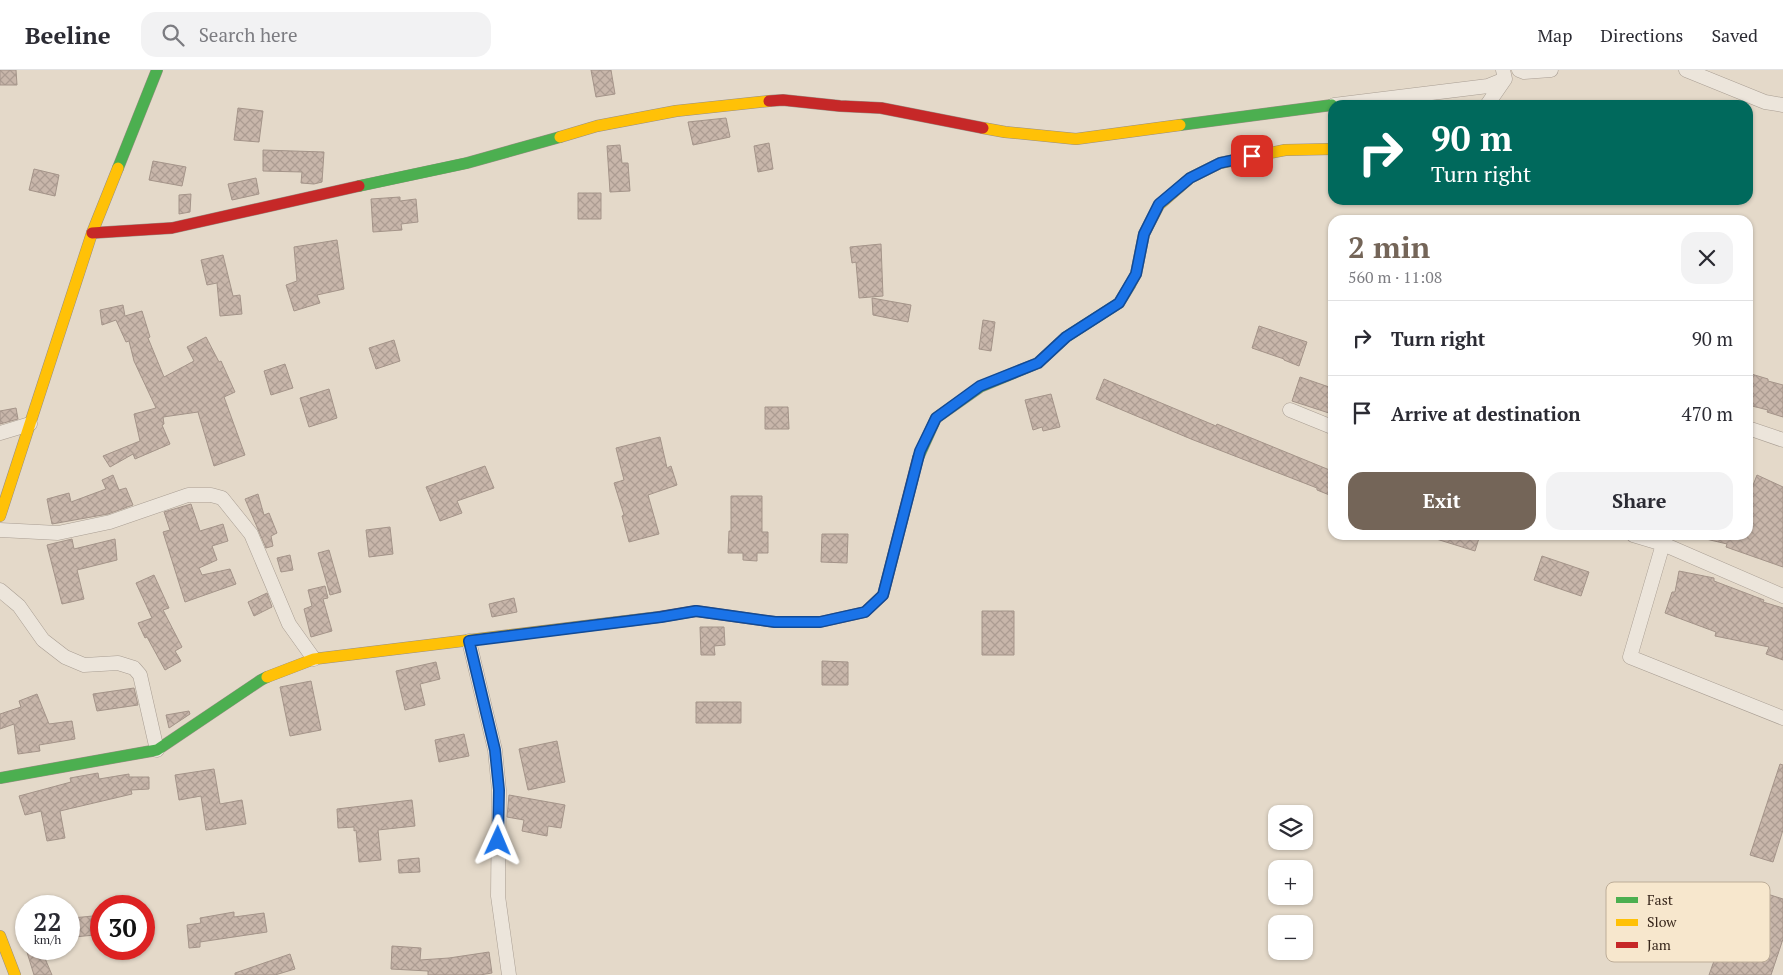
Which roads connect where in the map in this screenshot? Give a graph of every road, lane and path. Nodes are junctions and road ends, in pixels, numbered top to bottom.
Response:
1 (157, 70) edge
2 (1518, 70) edge
3 (1551, 70) edge
4 (1686, 70) edge
5 (1504, 74) edge
6 (1374, 100) edge
7 (1490, 100) edge
8 (1783, 105) edge
9 (1328, 106) edge
10 (1328, 149) edge
11 (92, 233) junction
12 (1290, 410) dead end
13 (30, 424) junction
14 (1328, 425) edge
15 (1753, 430) edge
16 (0, 433) edge
17 (1783, 440) edge
18 (0, 516) edge
19 (0, 530) edge
20 (1665, 540) edge
21 (0, 590) edge
22 (1783, 596) edge
23 (469, 641) junction
24 (314, 659) junction
25 (1783, 718) edge
26 (157, 750) junction
27 (0, 778) edge
28 (0, 936) edge
29 (15, 975) edge
30 (509, 975) edge

1 - 11 street
2 - 3 street
4 - 8 street
5 - 6 street
5 - 7 street
9 - 11 street
10 - 23 street
11 - 13 street
12 - 14 street
13 - 16 street
13 - 18 street
15 - 17 street
19 - 24 street
20 - 22 street
20 - 25 street
21 - 26 street
23 - 24 street
23 - 30 street
24 - 26 street
26 - 27 street
28 - 29 street

